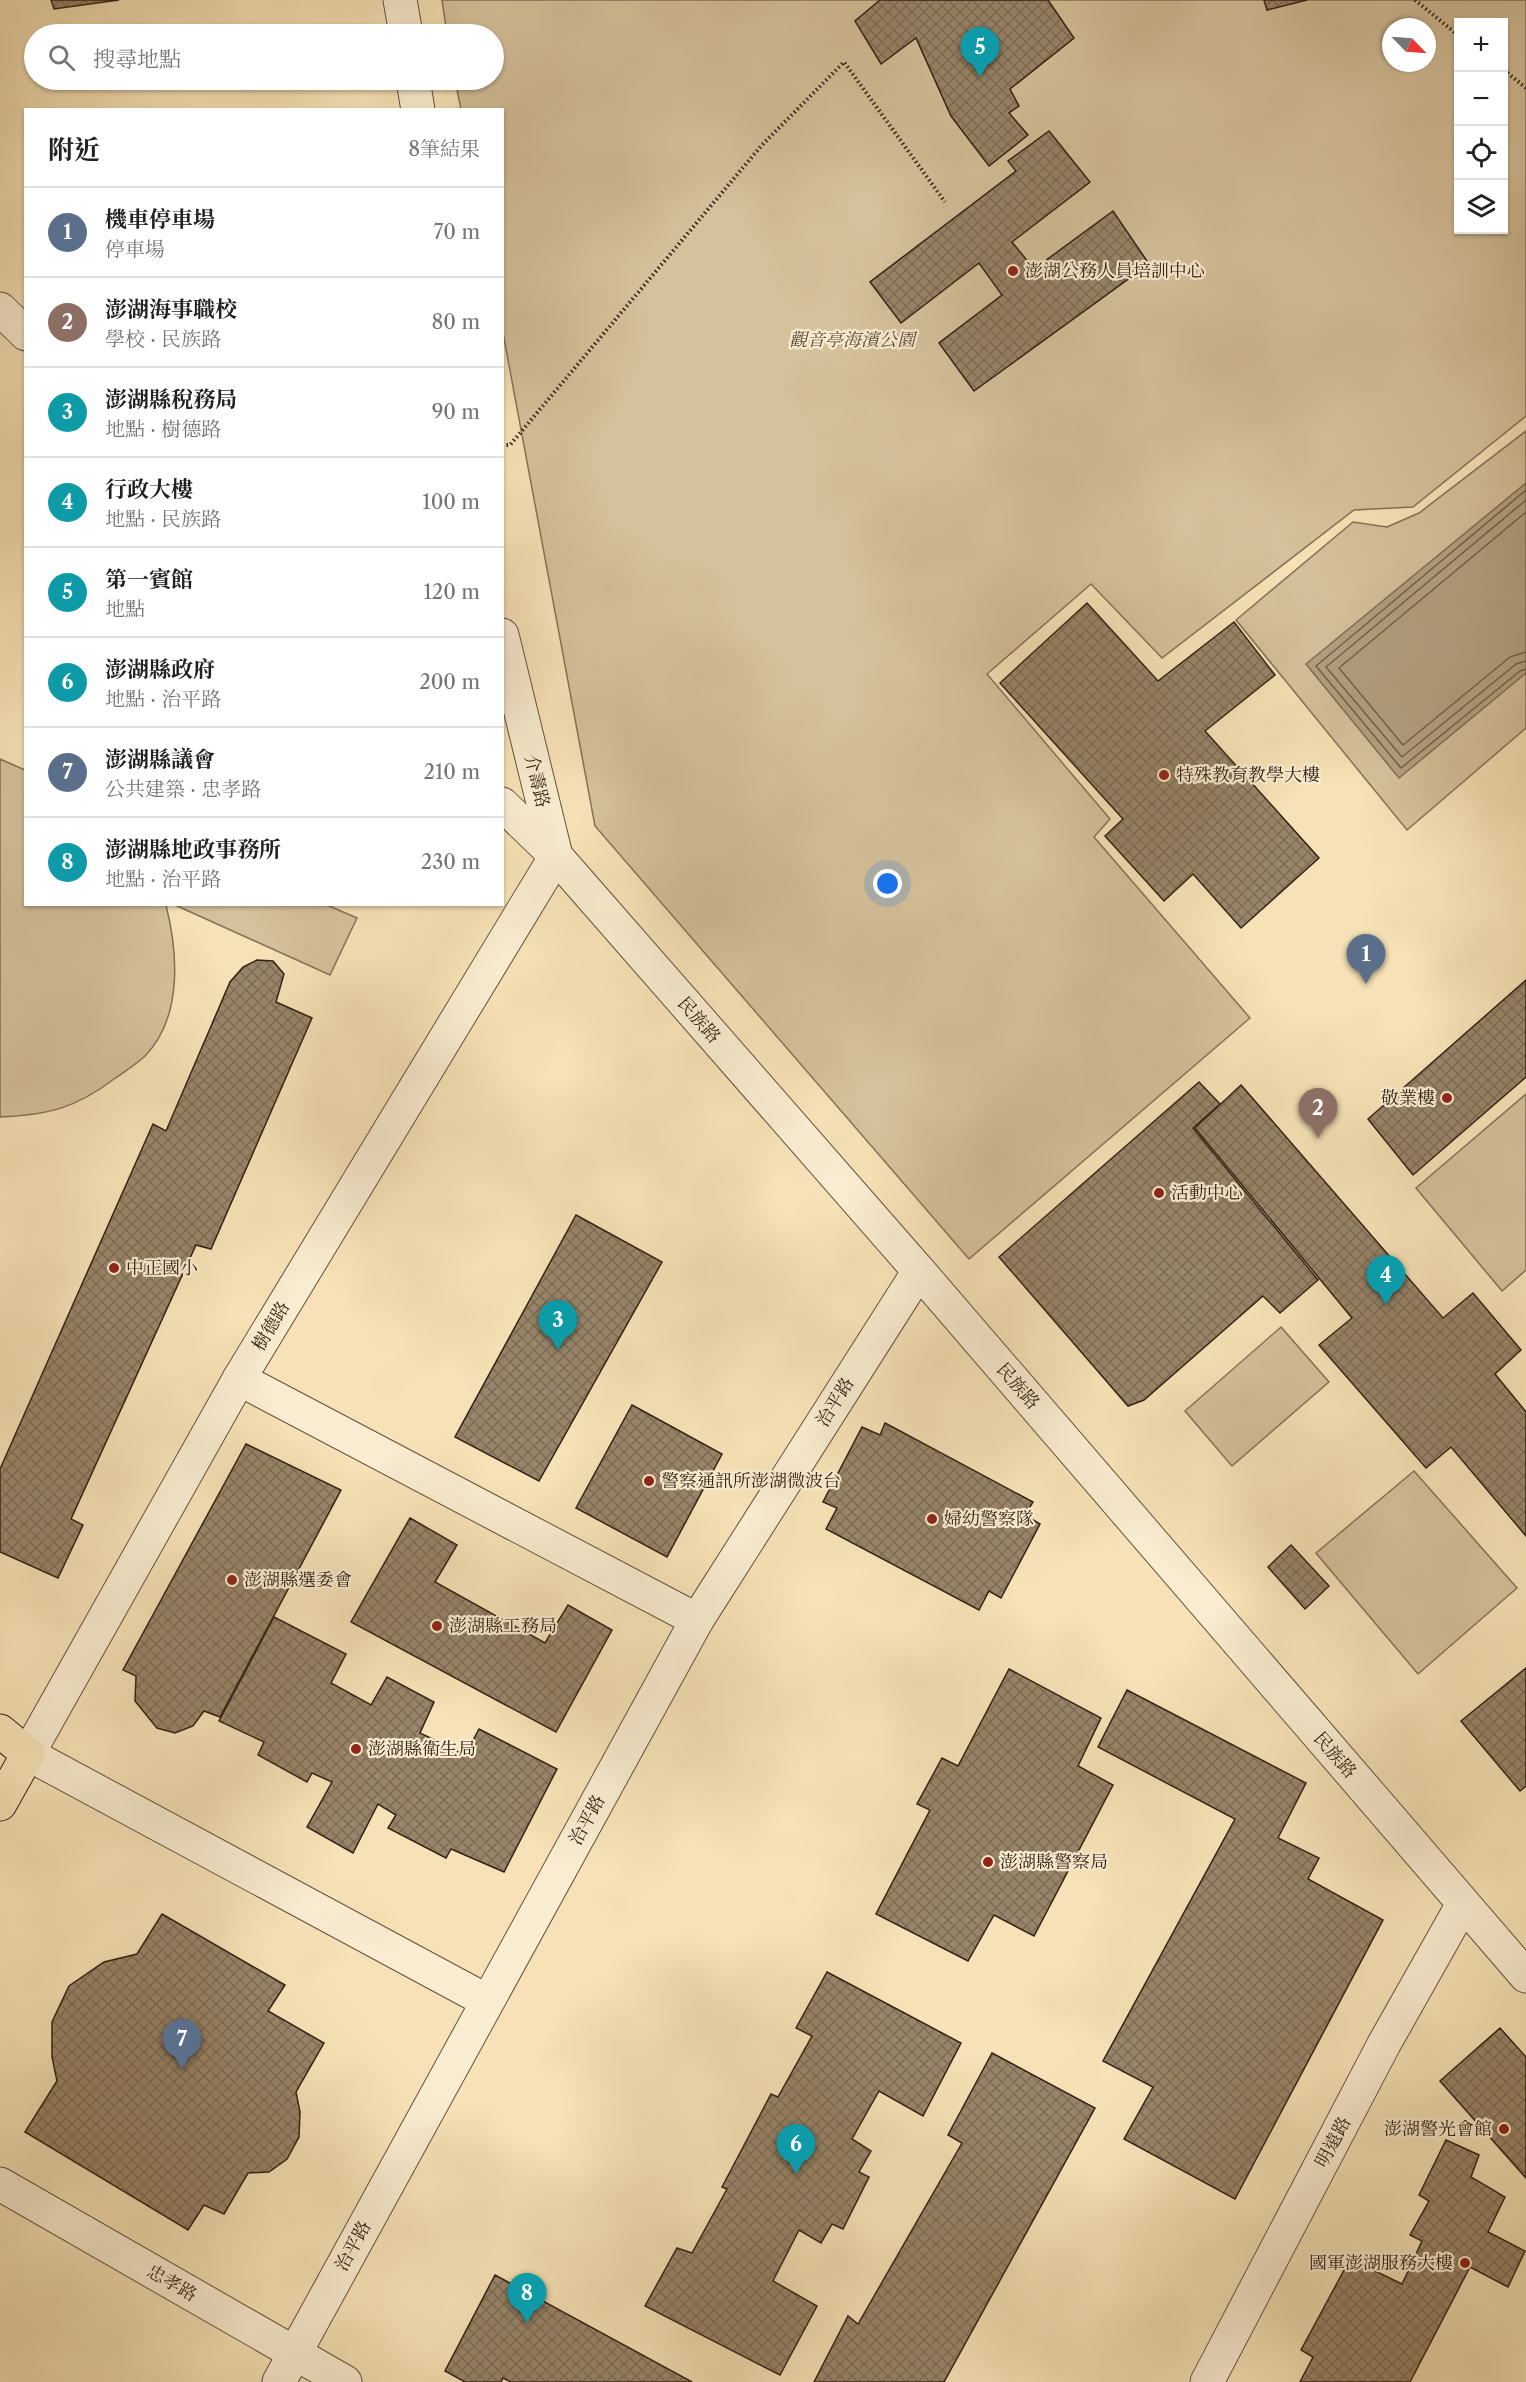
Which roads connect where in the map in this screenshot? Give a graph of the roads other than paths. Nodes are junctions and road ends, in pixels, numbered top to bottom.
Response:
1 (400, 0) edge
2 (404, 24) edge
3 (415, 90) edge
4 (418, 108) edge
5 (0, 309) edge
6 (24, 332) edge
7 (504, 643) edge
8 (504, 806) edge
9 (556, 856) junction
10 (919, 1271) junction
11 (239, 1379) junction
12 (697, 1620) junction
13 (0, 1731) edge
14 (28, 1754) junction
15 (0, 1804) edge
16 (1463, 1904) junction
17 (1526, 1976) edge
18 (487, 2001) junction
19 (0, 2184) edge
20 (286, 2368) edge
21 (345, 2382) edge
22 (1207, 2382) edge

1 - 2 street
3 - 4 street
5 - 6 street
7 - 9 street, 介壽路
8 - 9 street, 民族路
9 - 10 street, 民族路
9 - 11 street, 樹德路
10 - 12 street, 治平路
10 - 16 street, 民族路
11 - 12 street
11 - 14 street, 樹德路
12 - 18 street, 治平路
13 - 14 main road
14 - 15 main road, 樹德路
14 - 18 street
16 - 17 street, 民族路
16 - 22 street, 明遠路
18 - 20 street, 治平路
19 - 20 street, 忠孝路
20 - 21 street, 忠孝路

